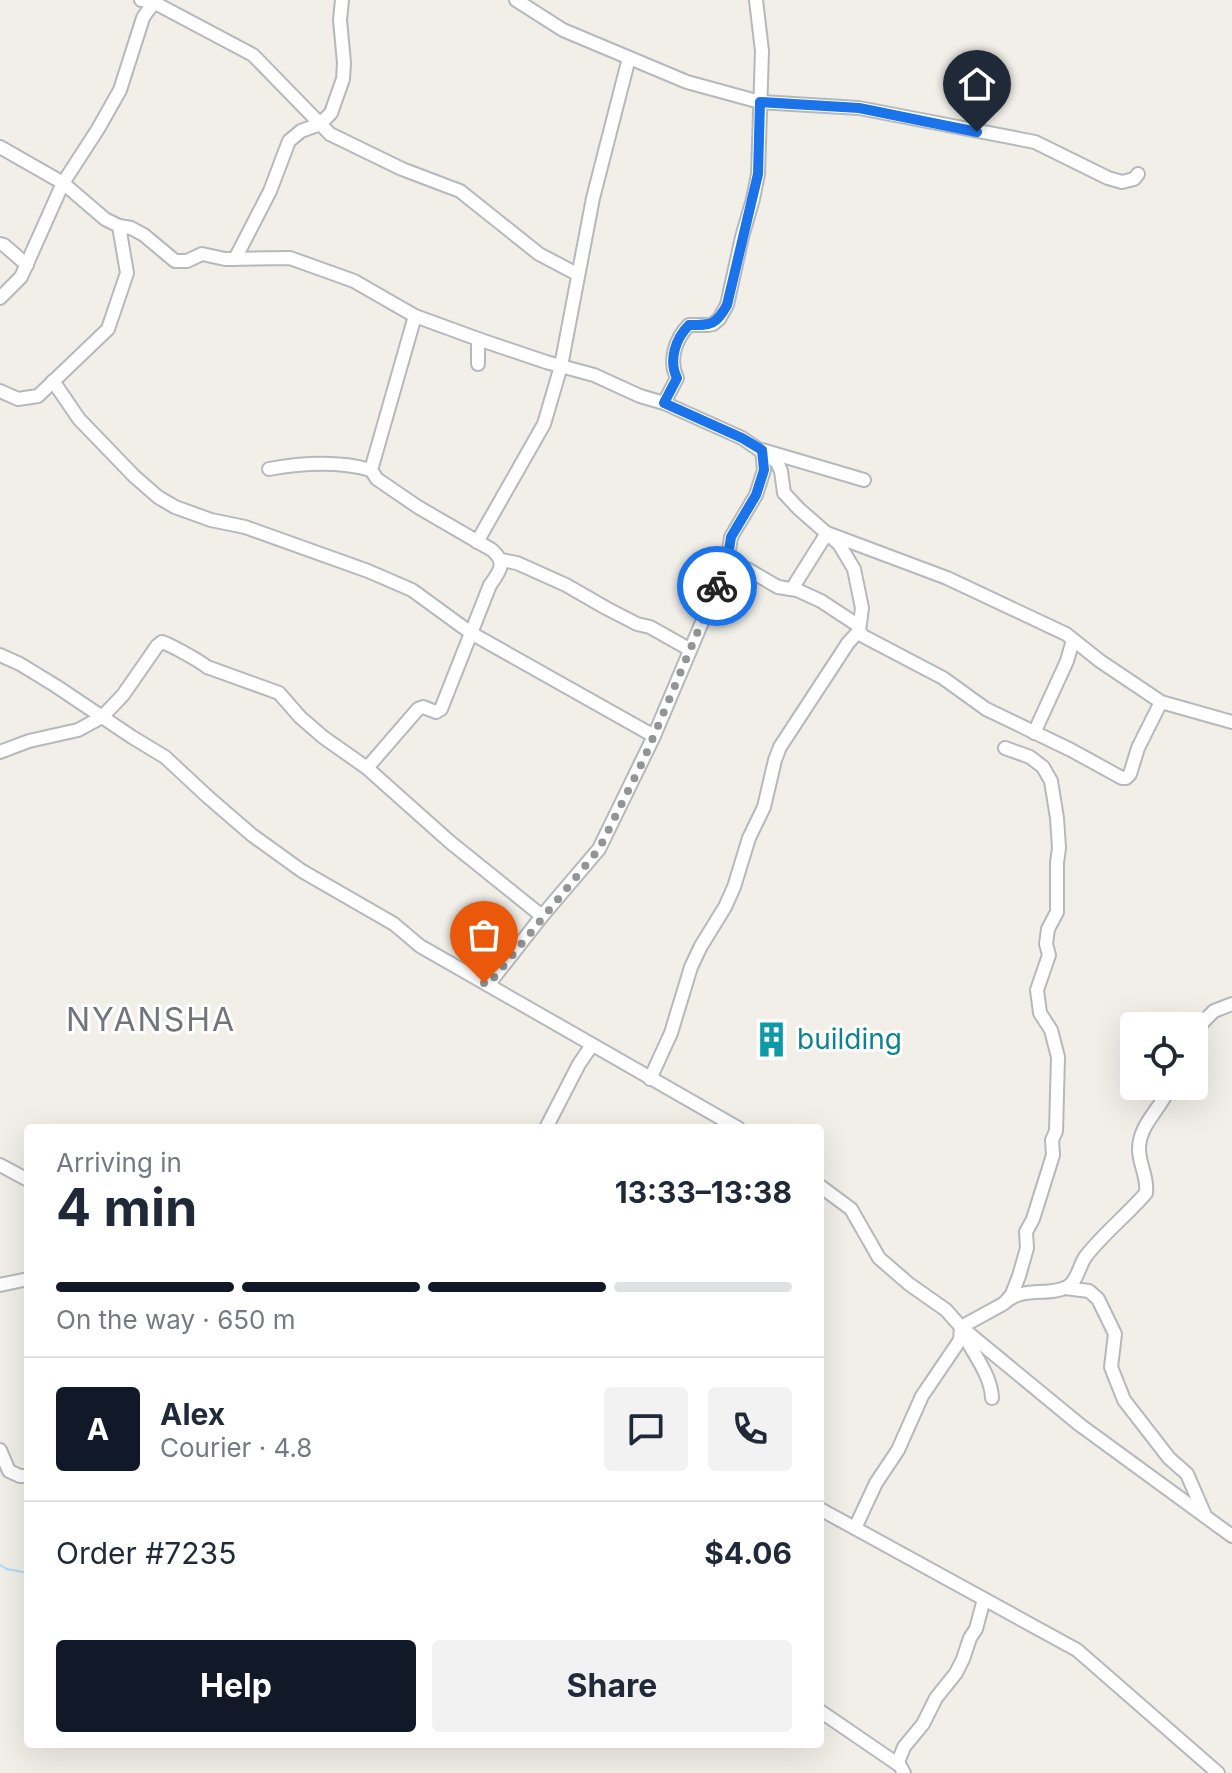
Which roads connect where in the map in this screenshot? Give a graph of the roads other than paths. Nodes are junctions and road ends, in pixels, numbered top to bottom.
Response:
1 (141, 0) edge
2 (342, 0) edge
3 (516, 0) edge
4 (756, 0) edge
5 (155, 2) edge
6 (629, 58) junction
7 (760, 102) junction
8 (320, 124) junction
9 (0, 147) edge
10 (1138, 174) dead end
11 (63, 183) junction
12 (119, 226) junction
13 (0, 244) edge
14 (235, 259) junction
15 (27, 265) junction
16 (577, 274) junction
17 (0, 298) edge
18 (415, 316) junction
19 (478, 339) junction
20 (478, 364) dead end
21 (561, 366) junction
22 (53, 381) junction
23 (0, 391) edge
24 (664, 403) junction
25 (762, 450) junction
26 (269, 469) dead end
27 (371, 470) junction
28 (864, 480) dead end
29 (827, 533) junction
30 (477, 542) junction
31 (501, 560) junction
32 (727, 563) junction
33 (797, 590) junction
34 (859, 629) junction
35 (471, 633) junction
36 (1073, 640) junction
37 (689, 649) junction
38 (0, 655) edge
39 (1161, 702) junction
40 (102, 717) junction
41 (1232, 722) edge
42 (1034, 733) junction
43 (654, 736) junction
44 (1005, 748) dead end
45 (0, 752) edge
46 (367, 768) junction
47 (542, 916) junction
48 (488, 985) junction
49 (1232, 1004) edge
50 (1208, 1017) edge
51 (592, 1045) junction
52 (650, 1079) junction
53 (1163, 1100) edge
54 (548, 1124) edge
55 (731, 1124) edge
56 (0, 1165) edge
57 (24, 1178) edge
58 (824, 1189) edge
59 (24, 1280) edge
60 (0, 1285) edge
61 (1065, 1288) junction
62 (1008, 1299) junction
63 (961, 1327) junction
64 (992, 1398) dead end
65 (0, 1450) edge
66 (24, 1476) edge
67 (824, 1511) edge
68 (1205, 1516) junction
69 (855, 1528) junction
70 (1232, 1536) edge
71 (984, 1599) junction
72 (824, 1714) edge
73 (901, 1769) edge
74 (1218, 1773) edge

1 - 5 street
2 - 8 street
3 - 6 street
4 - 7 street
5 - 8 street
5 - 11 street
6 - 7 street
6 - 16 street
7 - 10 street
7 - 24 street
8 - 14 street
8 - 16 street
9 - 11 street
11 - 12 street
11 - 15 street
12 - 14 street
12 - 22 street
13 - 15 street
14 - 18 street
15 - 17 street
16 - 21 street
18 - 19 street
18 - 27 street
19 - 20 street
19 - 21 street
21 - 24 street
21 - 30 street
22 - 23 street
22 - 35 street
24 - 25 street
25 - 28 street
25 - 29 street
25 - 32 street
26 - 27 street
27 - 30 street
29 - 33 street
29 - 34 street
29 - 36 street
30 - 31 street
31 - 35 street
31 - 37 street
32 - 33 street
32 - 37 street
33 - 34 street
34 - 42 street
34 - 52 street
35 - 43 street
35 - 46 street
36 - 39 street
36 - 42 street
37 - 43 street
38 - 40 street
39 - 41 street
39 - 42 street
40 - 45 street
40 - 46 street
40 - 48 street
43 - 47 street
44 - 62 street
46 - 47 street
47 - 48 street
48 - 51 street
49 - 50 street
51 - 52 street
51 - 54 street
52 - 55 street
53 - 61 street
56 - 57 street
58 - 63 street
59 - 60 street
61 - 62 street
61 - 68 street
62 - 63 street
63 - 64 street
63 - 68 street
63 - 69 street
65 - 66 street
67 - 69 street
68 - 70 street
69 - 71 street
71 - 73 street
71 - 74 street
72 - 73 street

